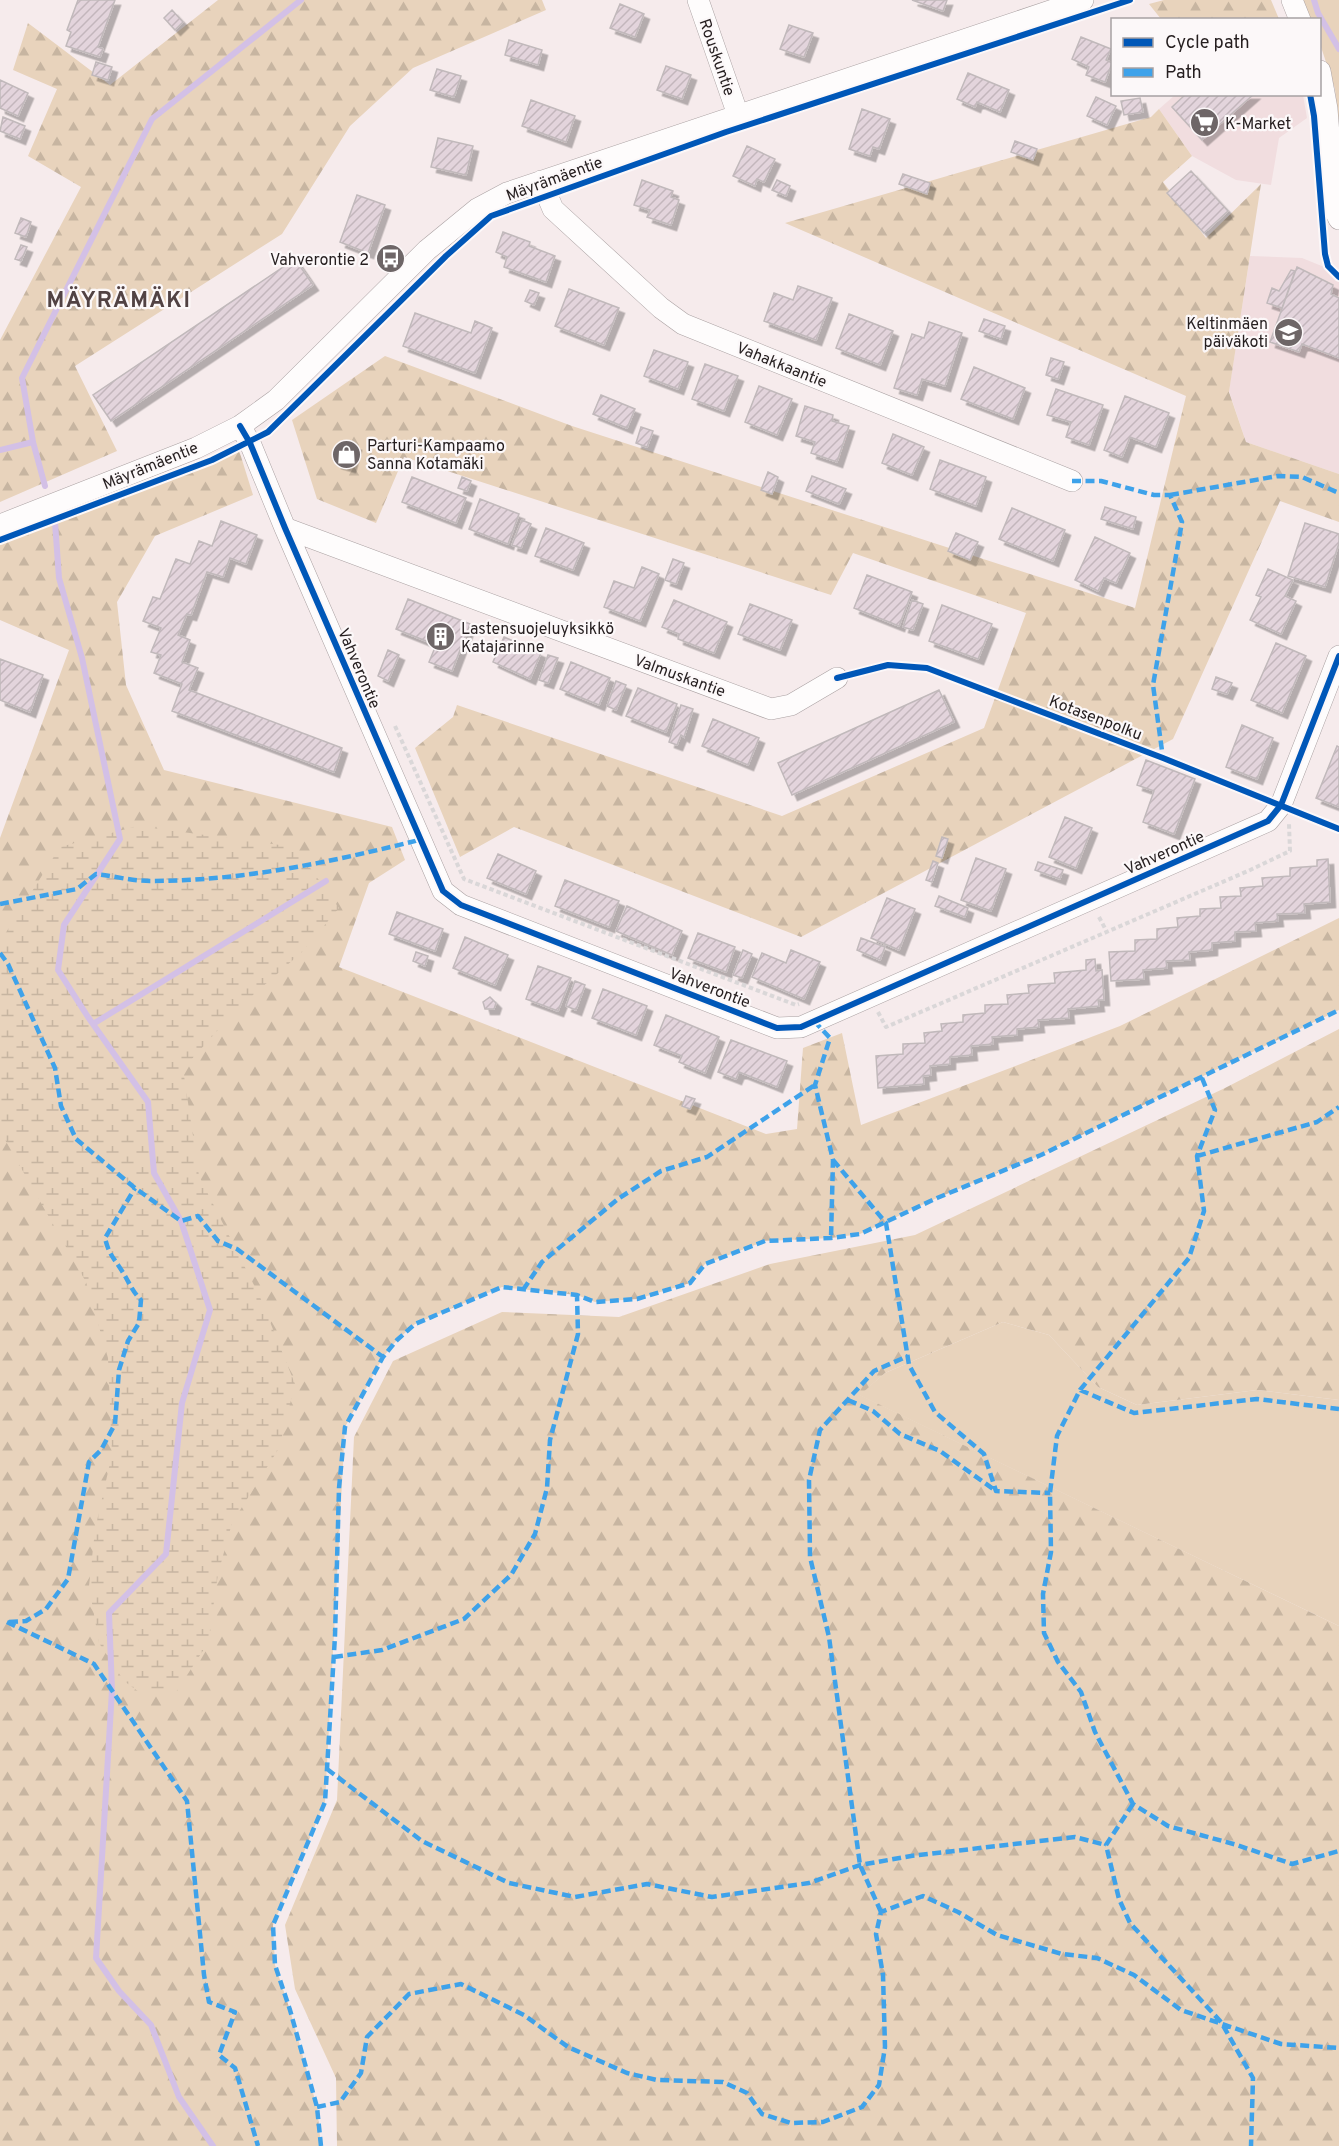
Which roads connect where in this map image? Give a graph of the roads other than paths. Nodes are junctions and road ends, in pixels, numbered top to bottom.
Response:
1 (698, 0) edge
2 (1083, 0) edge
3 (1292, 0) edge
4 (1299, 18) edge
5 (1321, 76) edge
6 (738, 115) junction
7 (541, 181) junction
8 (1339, 219) edge
9 (240, 426) junction
10 (1072, 481) dead end
11 (0, 525) edge
12 (285, 528) junction
13 (1339, 656) edge
14 (837, 678) dead end

1 - 6 street, Rouskuntie
2 - 6 street, Mäyrämäentie
3 - 4 street
5 - 8 street
6 - 7 street, Mäyrämäentie
7 - 9 street, Mäyrämäentie
7 - 10 street, Vahakkaantie
9 - 11 street, Mäyrämäentie
9 - 12 street, Vahverontie
12 - 13 street, Vahverontie
12 - 14 street, Valmuskantie

